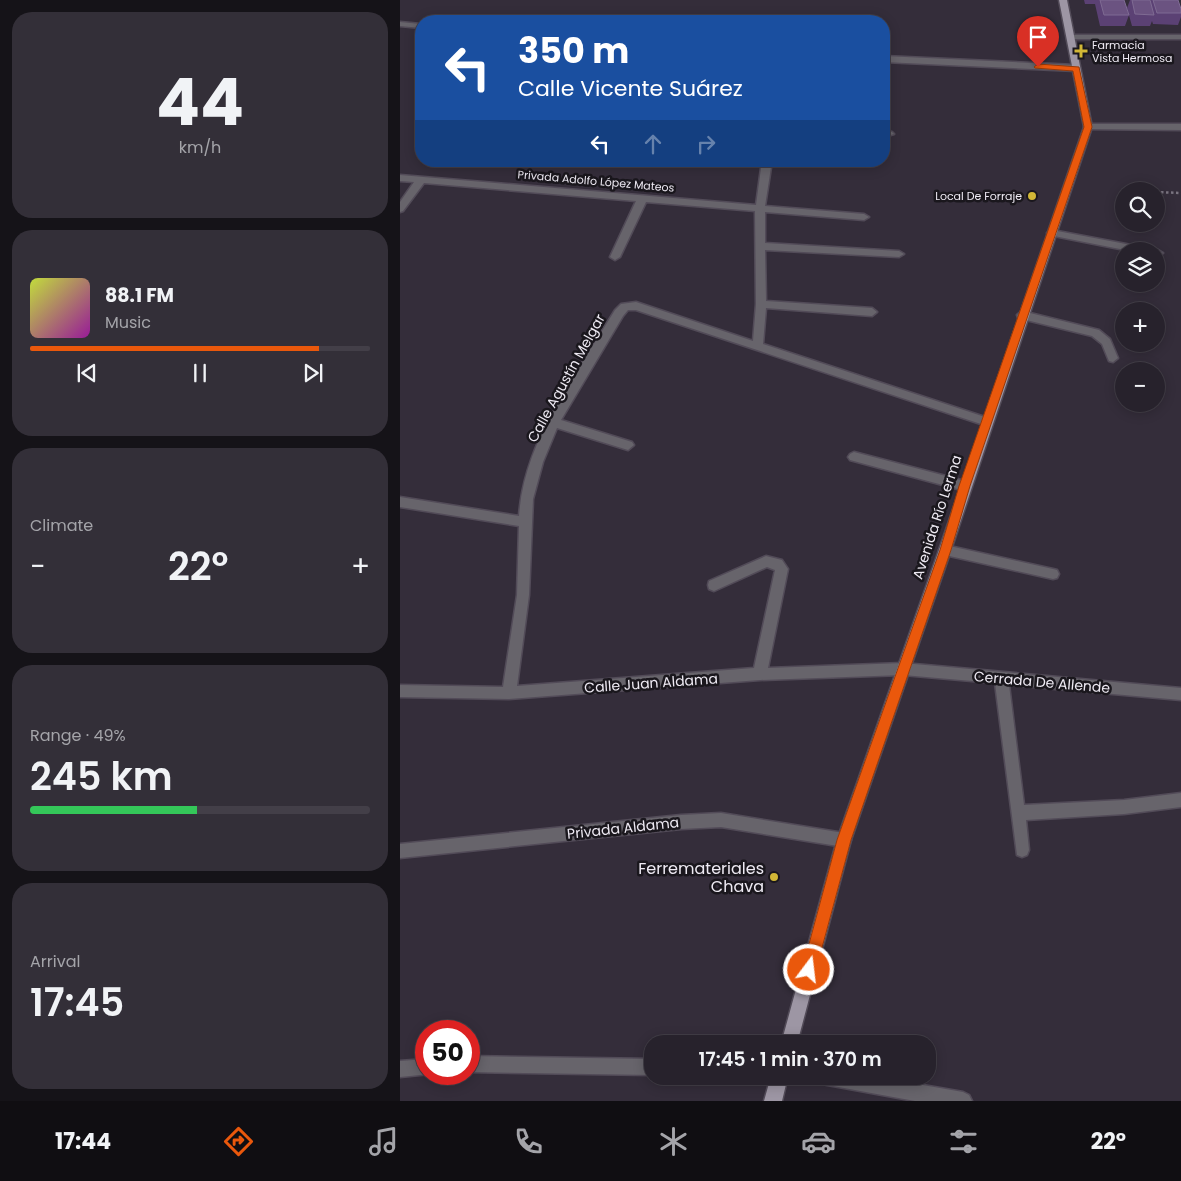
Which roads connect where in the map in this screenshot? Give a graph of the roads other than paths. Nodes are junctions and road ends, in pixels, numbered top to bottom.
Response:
1 (1063, 0) edge
2 (400, 24) edge
3 (415, 25) edge
4 (1070, 37) junction
5 (1181, 37) edge
6 (890, 59) edge
7 (1076, 68) junction
8 (1181, 126) edge
9 (1088, 127) junction
10 (766, 167) edge
11 (400, 178) edge
12 (421, 180) junction
13 (644, 197) junction
14 (760, 207) junction
15 (400, 209) edge
16 (864, 217) dead end
17 (1052, 232) junction
18 (1115, 245) edge
19 (761, 246) junction
20 (899, 254) dead end
21 (615, 257) dead end
22 (761, 304) junction
23 (872, 312) dead end
24 (1022, 315) junction
25 (758, 345) junction
26 (1113, 358) dead end
27 (987, 422) junction
28 (555, 423) junction
29 (628, 445) dead end
30 (854, 457) dead end
31 (965, 486) junction
32 (400, 502) edge
33 (525, 522) junction
34 (945, 550) junction
35 (1053, 574) dead end
36 (714, 585) dead end
37 (903, 669) junction
38 (760, 674) junction
39 (1001, 679) junction
40 (400, 691) edge
41 (509, 693) junction
42 (1181, 694) edge
43 (1181, 800) edge
44 (1019, 813) junction
45 (844, 840) junction
46 (400, 850) edge
47 (1022, 850) dead end
48 (791, 1035) edge
49 (480, 1064) edge
50 (644, 1067) edge
51 (415, 1068) edge
52 (400, 1069) edge
53 (777, 1085) edge
54 (873, 1085) edge
55 (773, 1101) edge
56 (963, 1101) edge

1 - 4 main road
2 - 3 street
4 - 5 street
4 - 7 main road
6 - 7 street
7 - 9 main road
8 - 9 street
9 - 17 main road, Avenida Río Lerma
10 - 14 street
11 - 12 street, Privada Adolfo López Mateos
12 - 13 street, Privada Adolfo López Mateos
12 - 15 street
13 - 14 street, Privada Adolfo López Mateos
13 - 21 street
14 - 16 street, Privada Adolfo López Mateos
14 - 19 street
17 - 18 street
17 - 24 main road, Avenida Río Lerma
19 - 20 street
19 - 22 street
22 - 23 street
22 - 25 street
24 - 26 street
24 - 27 main road, Avenida Río Lerma
25 - 27 street, Calle Agustín Melgar
25 - 28 street, Calle Agustín Melgar
27 - 31 main road, Avenida Río Lerma
28 - 29 street
28 - 33 street, Calle Agustín Melgar
30 - 31 street
31 - 34 main road, Avenida Río Lerma
32 - 33 street
33 - 41 street, Calle Agustín Melgar
34 - 35 street
34 - 37 main road, Avenida Río Lerma
36 - 38 street
37 - 38 street, Calle Juan Aldama
37 - 39 street, Cerrada De Allende
37 - 45 main road, Avenida Río Lerma
38 - 41 street, Calle Juan Aldama
39 - 42 street, Cerrada De Allende
39 - 44 street
40 - 41 street, Calle Juan Aldama
43 - 44 street
44 - 47 street
45 - 46 street, Privada Aldama
45 - 48 main road, Avenida Río Lerma
49 - 50 street
51 - 52 street
53 - 55 main road
54 - 56 street

